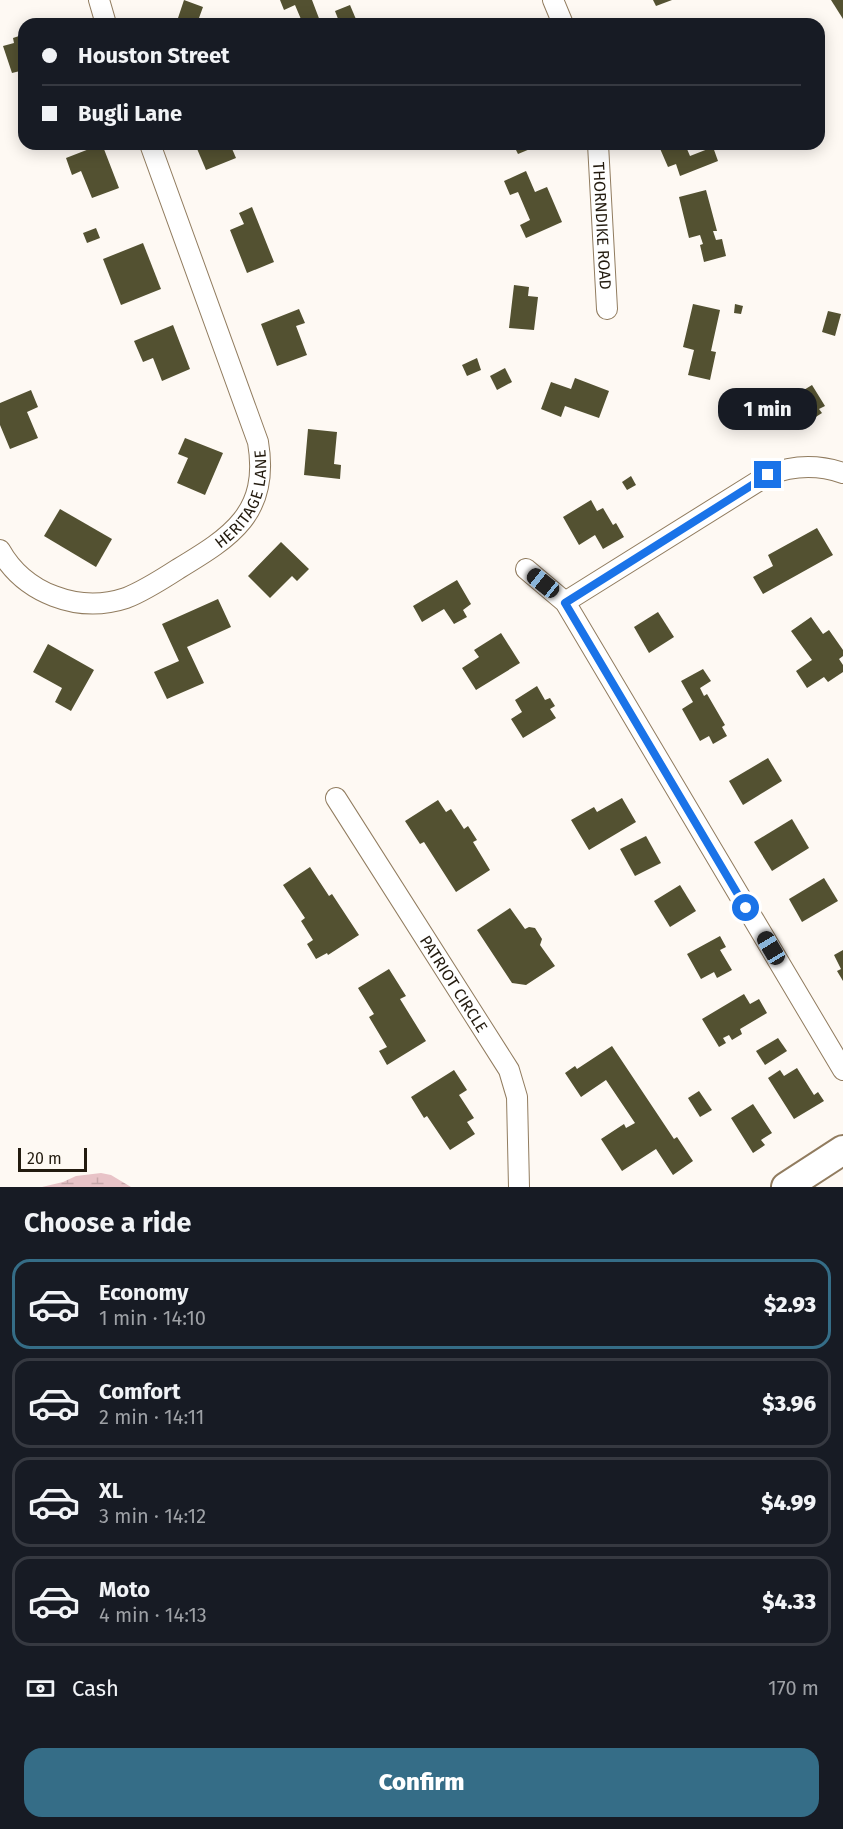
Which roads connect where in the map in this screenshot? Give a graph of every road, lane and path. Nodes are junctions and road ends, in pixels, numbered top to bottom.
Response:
1 (99, 0) edge
2 (553, 0) edge
3 (104, 18) edge
4 (560, 18) edge
5 (152, 150) edge
6 (598, 150) edge
7 (607, 309) dead end
8 (843, 473) edge
9 (0, 550) edge
10 (526, 569) dead end
11 (565, 603) junction
12 (336, 798) dead end
13 (843, 1070) edge
14 (843, 1149) edge
15 (519, 1187) edge
16 (786, 1187) edge

1 - 3 street
2 - 4 street
5 - 9 street, HERITAGE LANE
6 - 7 street, THORNDIKE ROAD
8 - 11 street
10 - 11 street
11 - 13 street
12 - 15 street, PATRIOT CIRCLE
14 - 16 main road

